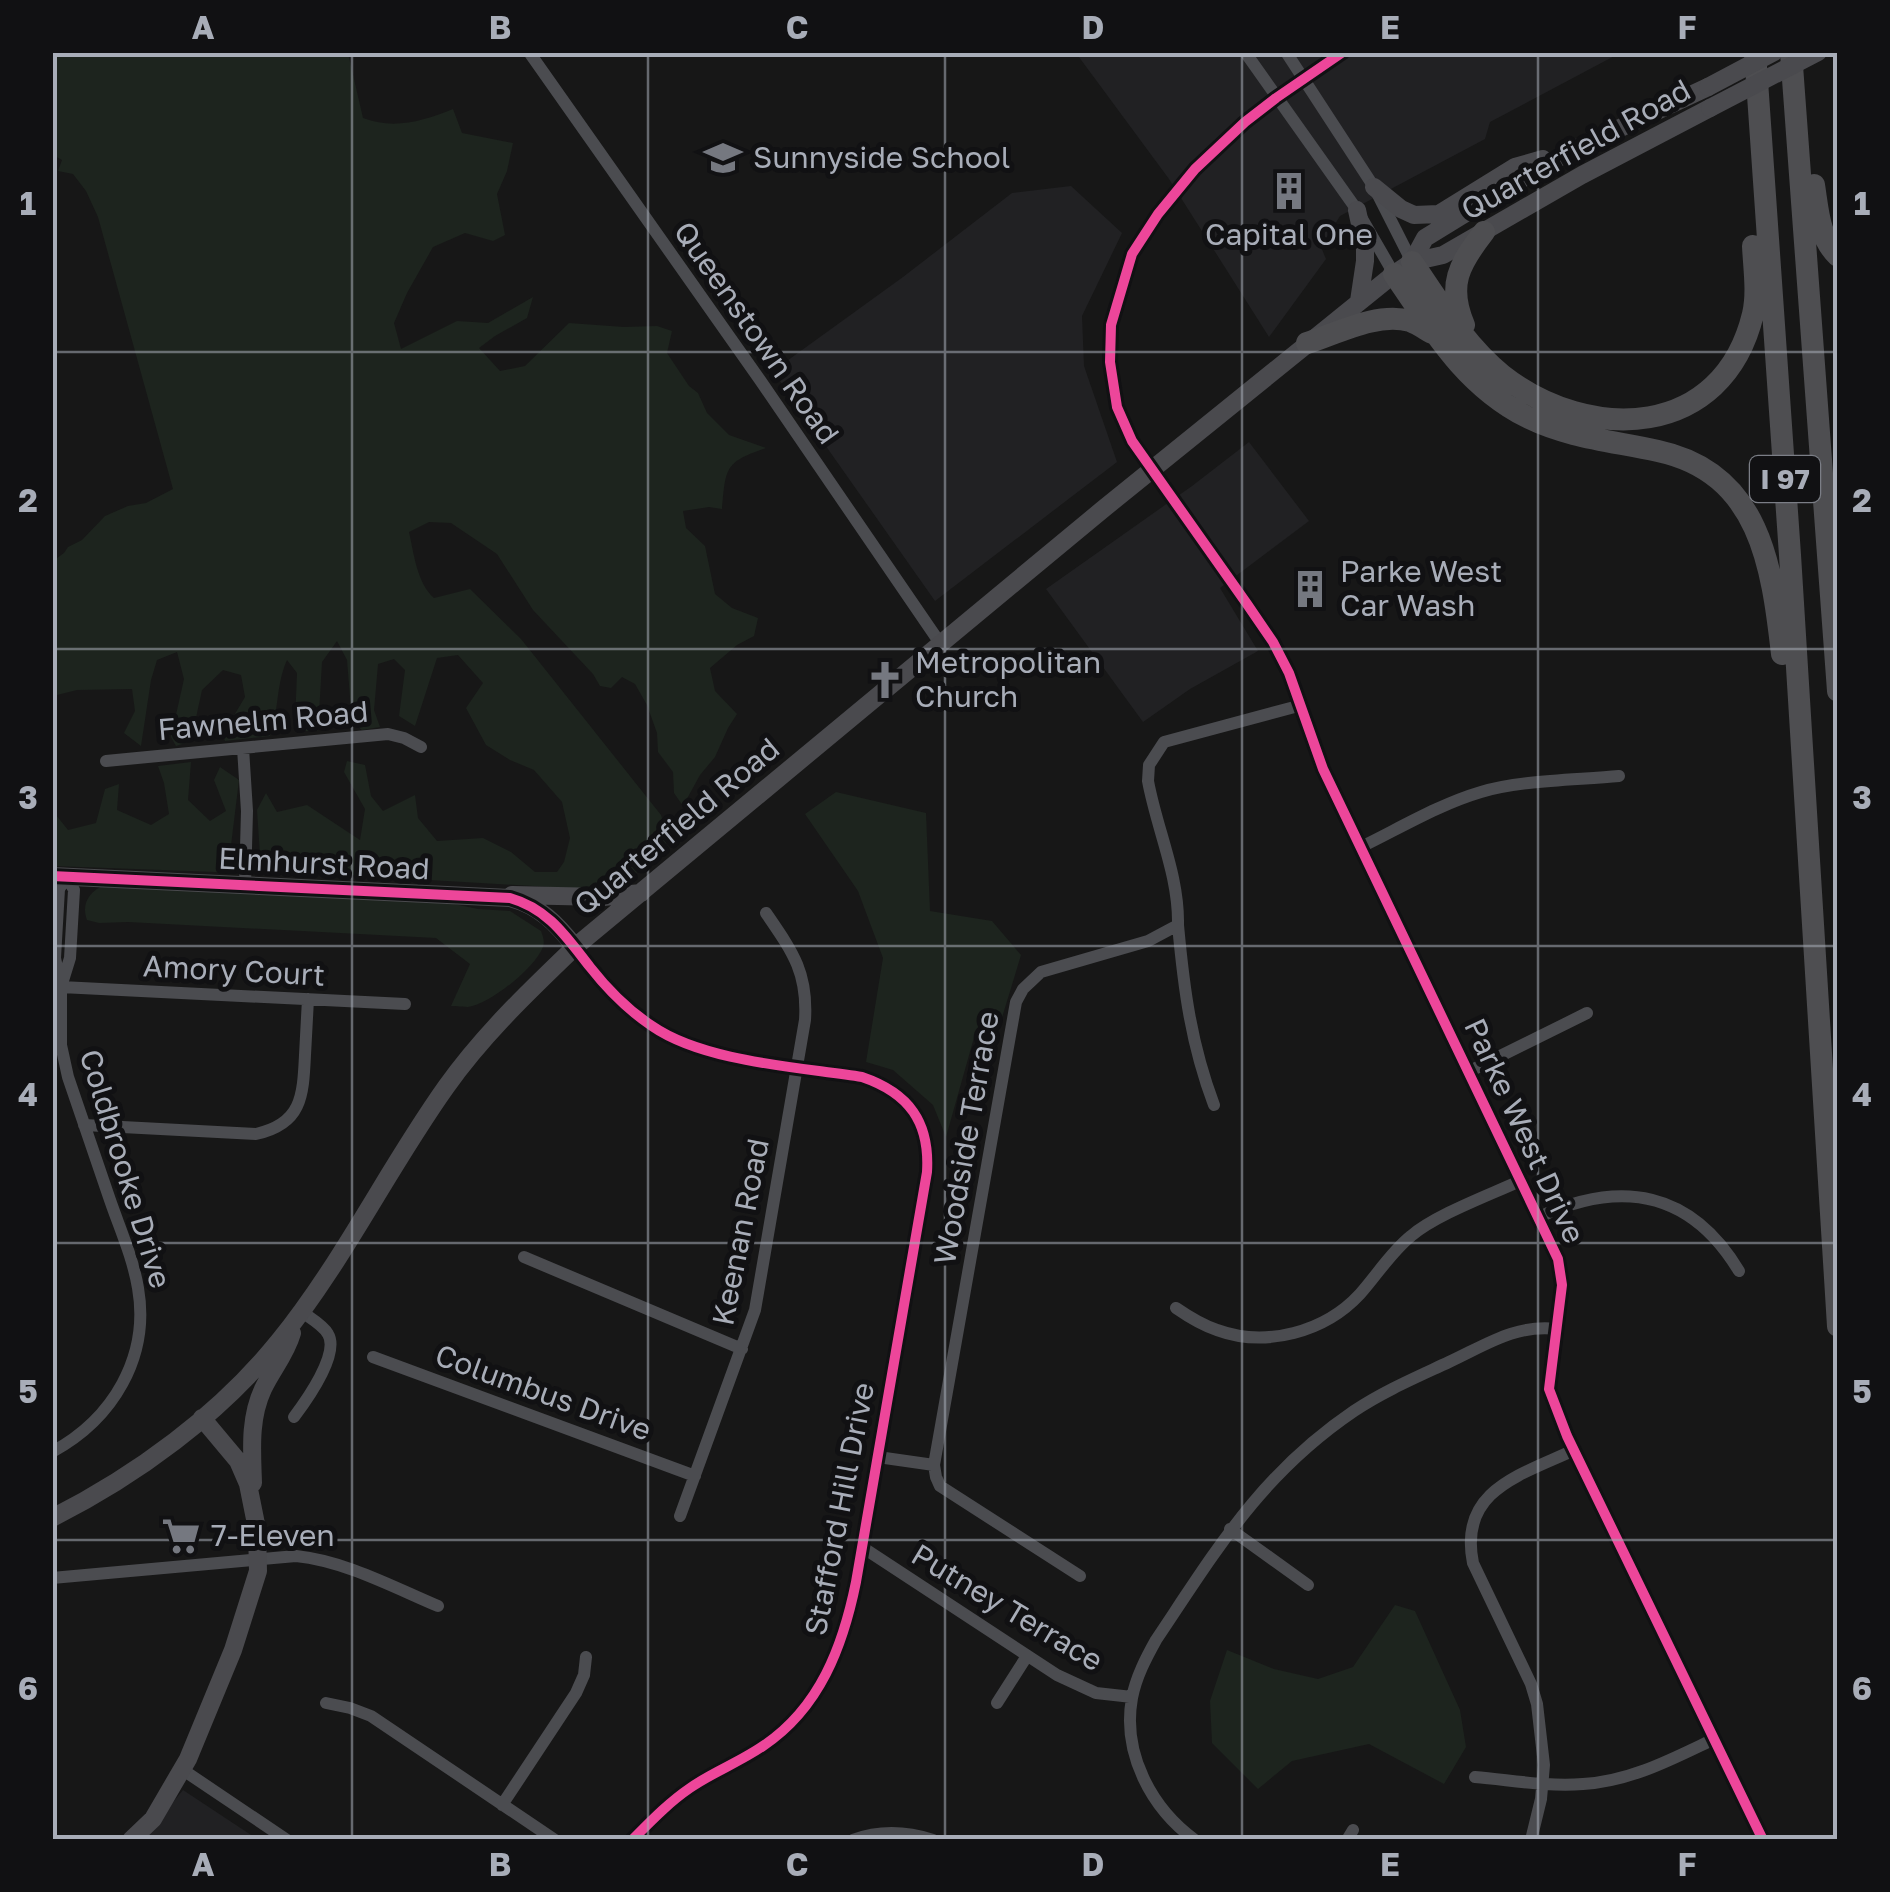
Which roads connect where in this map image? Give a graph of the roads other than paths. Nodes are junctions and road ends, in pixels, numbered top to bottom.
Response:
1 (528, 52) edge
2 (1245, 52) edge
3 (1286, 52) edge
4 (1343, 52) edge
5 (1753, 52) edge
6 (1774, 52) edge
7 (1794, 52) edge
8 (1818, 52) edge
9 (1303, 80) junction
10 (1276, 98) junction
11 (1572, 150) junction
12 (1374, 187) junction
13 (1356, 210) junction
14 (1484, 232) junction
15 (1838, 256) edge
16 (1403, 268) junction
17 (1359, 301) junction
18 (1435, 334) junction
19 (1307, 343) junction
20 (1476, 351) junction
21 (1153, 469) junction
22 (940, 644) junction
23 (1838, 692) edge
24 (1302, 706) junction
25 (421, 747) dead end
26 (243, 748) junction
27 (106, 761) dead end
28 (1619, 776) dead end
29 (1362, 846) junction
30 (60, 876) edge
31 (245, 885) junction
32 (642, 893) junction
33 (491, 896) junction
34 (1810, 906) junction
35 (766, 913) dead end
36 (1178, 925) junction
37 (575, 947) junction
38 (61, 987) junction
39 (308, 1000) junction
40 (405, 1004) dead end
41 (1587, 1012) dead end
42 (798, 1067) junction
43 (1470, 1071) junction
44 (1214, 1105) dead end
45 (84, 1125) junction
46 (1522, 1180) junction
47 (1540, 1217) junction
48 (524, 1257) dead end
49 (1739, 1271) dead end
50 (1176, 1308) dead end
51 (299, 1316) junction
52 (1838, 1326) edge
53 (1556, 1328) junction
54 (742, 1348) junction
55 (373, 1358) dead end
56 (294, 1417) dead end
57 (202, 1418) junction
58 (1574, 1450) junction
59 (52, 1452) edge
60 (878, 1457) junction
61 (934, 1465) junction
62 (696, 1476) junction
63 (255, 1514) junction
64 (680, 1516) dead end
65 (52, 1518) edge
66 (1230, 1530) junction
67 (862, 1546) junction
68 (259, 1560) junction
69 (1080, 1576) dead end
70 (52, 1578) edge
71 (1308, 1585) dead end
72 (438, 1606) dead end
73 (1028, 1656) junction
74 (586, 1657) dead end
75 (1132, 1698) junction
76 (997, 1702) dead end
77 (326, 1703) dead end
78 (1714, 1739) junction
79 (183, 1770) junction
80 (1476, 1777) dead end
81 (1543, 1783) junction
82 (502, 1804) junction
83 (132, 1840) edge
84 (286, 1840) edge
85 (555, 1840) edge
86 (632, 1840) edge
87 (852, 1840) edge
88 (933, 1840) edge
89 (1195, 1840) edge
90 (1530, 1840) edge
91 (1763, 1840) edge

1 - 22 street, Queenstown Road
2 - 10 street
3 - 9 street
4 - 9 street, Parke West Drive
5 - 20 highway
5 - 34 highway, I 97
6 - 11 main road, Quarterfield Road, bridge
7 - 15 highway
7 - 23 highway, I 97
8 - 14 main road, Quarterfield Road, bridge
9 - 10 street, Parke West Drive
9 - 12 street
10 - 13 street
10 - 21 street, Parke West Drive
11 - 12 main road
11 - 16 main road, Quarterfield Road
12 - 16 street
13 - 16 street
13 - 17 main road
14 - 16 main road, Quarterfield Road
14 - 20 highway
16 - 17 main road, Quarterfield Road
16 - 18 highway
16 - 20 highway
17 - 19 main road, Quarterfield Road
18 - 19 highway
18 - 34 highway
19 - 21 main road, Quarterfield Road
21 - 22 main road, Quarterfield Road
21 - 24 street, Parke West Drive
22 - 32 main road, Quarterfield Road
24 - 29 street, Parke West Drive
24 - 36 street
25 - 26 street, Fawnelm Road
26 - 27 street, Fawnelm Road
26 - 31 street
28 - 29 street
29 - 43 street, Parke West Drive
30 - 31 main road, Elmhurst Road
30 - 38 street, Coldbrooke Drive
31 - 33 main road, Elmhurst Road
32 - 33 main road
32 - 37 main road, Quarterfield Road
33 - 37 main road, Elmhurst Road
34 - 52 highway, I 97
35 - 42 street, Keenan Road
36 - 44 street
36 - 61 street, Woodside Terrace
37 - 42 street
37 - 51 main road, Quarterfield Road
38 - 39 street, Amory Court
38 - 45 street, Coldbrooke Drive
39 - 40 street, Amory Court
39 - 45 street
41 - 43 street
42 - 54 street, Keenan Road
42 - 60 street, Stafford Hill Drive
43 - 46 street, Parke West Drive
45 - 59 street, Coldbrooke Drive
46 - 47 street, Parke West Drive
46 - 50 street
47 - 49 street
47 - 53 street, Parke West Drive
48 - 54 street
51 - 56 street
51 - 57 main road, Quarterfield Road
51 - 63 main road
53 - 58 street, Parke West Drive
53 - 66 street
54 - 62 street, Keenan Road
55 - 62 street, Columbus Drive
57 - 63 main road
57 - 65 main road, Quarterfield Road
58 - 78 street, Parke West Drive
58 - 81 street
60 - 61 street
60 - 67 street, Stafford Hill Drive
61 - 69 street
62 - 64 street, Keenan Road
63 - 68 main road
66 - 71 street
66 - 75 street
67 - 73 street, Putney Terrace
67 - 86 street, Stafford Hill Drive
68 - 70 street
68 - 72 street
68 - 79 main road
73 - 75 street, Putney Terrace
73 - 76 street
74 - 82 street
75 - 89 street
77 - 82 street
78 - 81 street
78 - 91 street, Parke West Drive
79 - 83 main road
79 - 84 street
80 - 81 street
81 - 90 street
82 - 85 street
87 - 88 street

